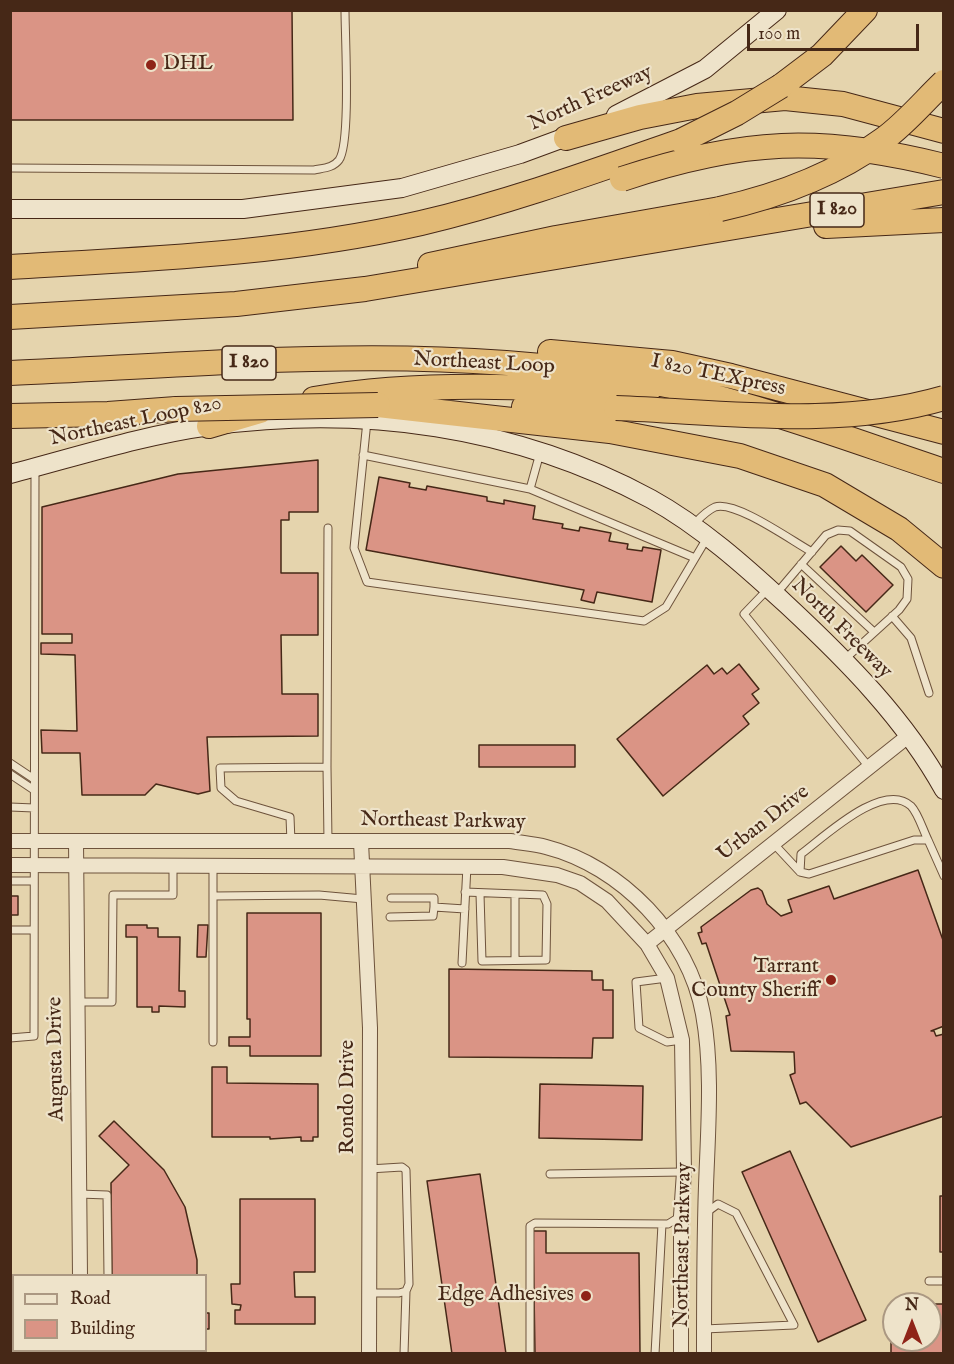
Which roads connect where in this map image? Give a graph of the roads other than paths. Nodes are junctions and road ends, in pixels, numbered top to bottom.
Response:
1 (345, 10) edge
2 (777, 10) edge
3 (865, 10) edge
4 (944, 82) edge
5 (944, 131) edge
6 (566, 138) junction
7 (944, 166) edge
8 (10, 168) edge
9 (944, 192) edge
10 (10, 209) edge
11 (726, 219) junction
12 (944, 220) edge
13 (276, 249) junction
14 (10, 267) edge
15 (10, 317) edge
16 (488, 360) junction
17 (10, 373) edge
18 (944, 398) edge
19 (751, 407) junction
20 (372, 412) junction
21 (10, 416) edge
22 (209, 426) junction
23 (944, 432) edge
24 (540, 453) junction
25 (363, 455) junction
26 (36, 467) junction
27 (944, 471) edge
28 (10, 474) edge
29 (530, 489) junction
30 (328, 528) dead end
31 (704, 536) junction
32 (812, 552) junction
33 (695, 558) junction
34 (801, 564) junction
35 (944, 566) edge
36 (772, 591) junction
37 (892, 616) junction
38 (874, 632) junction
39 (845, 659) junction
40 (929, 693) dead end
41 (907, 737) junction
42 (10, 763) edge
43 (327, 767) junction
44 (869, 768) junction
45 (10, 774) edge
46 (34, 779) junction
47 (34, 790) junction
48 (944, 790) edge
49 (10, 807) edge
50 (34, 808) junction
51 (928, 840) junction
52 (10, 841) edge
53 (34, 841) junction
54 (76, 841) junction
55 (291, 842) junction
56 (328, 842) junction
57 (361, 842) junction
58 (773, 843) junction
59 (76, 864) junction
60 (361, 864) junction
61 (10, 865) edge
62 (33, 865) junction
63 (173, 865) junction
64 (213, 865) junction
65 (467, 866) junction
66 (800, 872) junction
67 (944, 876) edge
68 (10, 880) edge
69 (33, 881) junction
70 (465, 892) junction
71 (480, 894) junction
72 (515, 894) junction
73 (214, 896) junction
74 (391, 898) dead end
75 (363, 899) junction
76 (434, 907) junction
77 (465, 909) junction
78 (390, 917) dead end
79 (10, 930) edge
80 (33, 930) junction
81 (663, 930) junction
82 (647, 944) junction
83 (515, 960) junction
84 (462, 963) dead end
85 (667, 978) junction
86 (78, 1002) junction
87 (10, 1038) edge
88 (682, 1040) junction
89 (213, 1042) dead end
90 (369, 1169) junction
91 (684, 1172) junction
92 (550, 1174) dead end
93 (79, 1194) junction
94 (705, 1214) junction
95 (681, 1216) junction
96 (662, 1224) junction
97 (80, 1274) edge
98 (108, 1274) edge
99 (929, 1281) dead end
100 (944, 1281) edge
101 (406, 1290) junction
102 (369, 1293) junction
103 (704, 1329) junction
104 (369, 1353) edge
105 (404, 1353) edge
106 (530, 1353) edge
107 (656, 1353) edge
108 (681, 1353) edge
109 (704, 1353) edge

1 - 8 lane
2 - 6 main road, North Freeway
3 - 13 highway, bridge
4 - 11 highway, bridge
5 - 6 highway
6 - 10 main road, North Freeway
7 - 13 highway, bridge
9 - 11 highway, I 820
11 - 12 highway
11 - 15 highway
13 - 14 highway
16 - 17 highway, Northeast Loop / I 820
16 - 19 highway, Northeast Loop / I 820
16 - 23 highway, I 820 TEXpress
18 - 20 highway, bridge
19 - 22 highway
19 - 27 highway, Northeast Loop / I 820
20 - 21 highway, bridge
20 - 22 main road, Northeast Loop 820
20 - 24 main road, Northeast Loop 820
20 - 25 lane
20 - 35 highway
22 - 26 main road, Northeast Loop 820
24 - 29 lane
24 - 31 main road, Northeast Loop 820
25 - 29 lane
25 - 33 lane
26 - 28 main road, Northeast Loop 820
26 - 46 lane
29 - 33 lane
30 - 43 lane
31 - 32 lane
31 - 33 lane
31 - 36 main road, North Freeway
32 - 34 lane
32 - 37 lane
34 - 36 lane
34 - 38 lane
36 - 39 main road, North Freeway
36 - 44 lane
37 - 38 lane
37 - 40 lane
38 - 39 lane
39 - 41 main road, North Freeway
41 - 44 street, Urban Drive
41 - 48 main road, North Freeway
42 - 46 lane
43 - 55 lane
43 - 56 lane
44 - 58 street, Urban Drive
45 - 47 lane
46 - 47 lane
47 - 50 lane
49 - 50 lane
50 - 53 lane
51 - 66 lane
51 - 66 lane
51 - 67 lane
52 - 53 street, Northeast Parkway
53 - 54 street, Northeast Parkway
53 - 62 lane
54 - 55 street, Northeast Parkway
54 - 59 street, Augusta Drive
55 - 56 street, Northeast Parkway
56 - 57 street, Northeast Parkway
57 - 60 street, Rondo Drive
57 - 81 street, Northeast Parkway
58 - 66 lane
58 - 81 street, Urban Drive
59 - 62 street, Northeast Parkway
59 - 63 street, Northeast Parkway
59 - 86 street, Augusta Drive
60 - 64 street, Northeast Parkway
60 - 65 street, Northeast Parkway
60 - 75 street, Rondo Drive
61 - 62 street, Northeast Parkway
62 - 69 lane
63 - 64 street, Northeast Parkway
63 - 86 lane
64 - 73 lane
65 - 70 lane
65 - 82 street, Northeast Parkway
68 - 69 lane
69 - 80 lane
70 - 71 lane
70 - 77 lane
71 - 72 lane
71 - 83 lane
72 - 83 lane
72 - 83 lane
73 - 75 lane
73 - 89 lane
74 - 76 lane
75 - 90 street, Rondo Drive
76 - 77 lane
76 - 78 lane
77 - 84 lane
79 - 80 lane
80 - 87 lane
81 - 82 street, Urban Drive
81 - 94 street, Northeast Parkway
82 - 85 street, Northeast Parkway
85 - 88 street, Northeast Parkway
85 - 88 lane
86 - 93 street, Augusta Drive
88 - 91 street, Northeast Parkway
90 - 101 lane
90 - 102 street, Rondo Drive
91 - 92 lane
91 - 95 street, Northeast Parkway
93 - 97 street, Augusta Drive
93 - 98 lane
94 - 95 street
94 - 103 street, Northeast Parkway
94 - 103 lane
95 - 96 lane
95 - 108 street, Northeast Parkway
96 - 106 lane
96 - 107 lane
99 - 100 lane
101 - 102 lane
101 - 105 lane
102 - 104 street, Rondo Drive
103 - 109 street, Northeast Parkway

